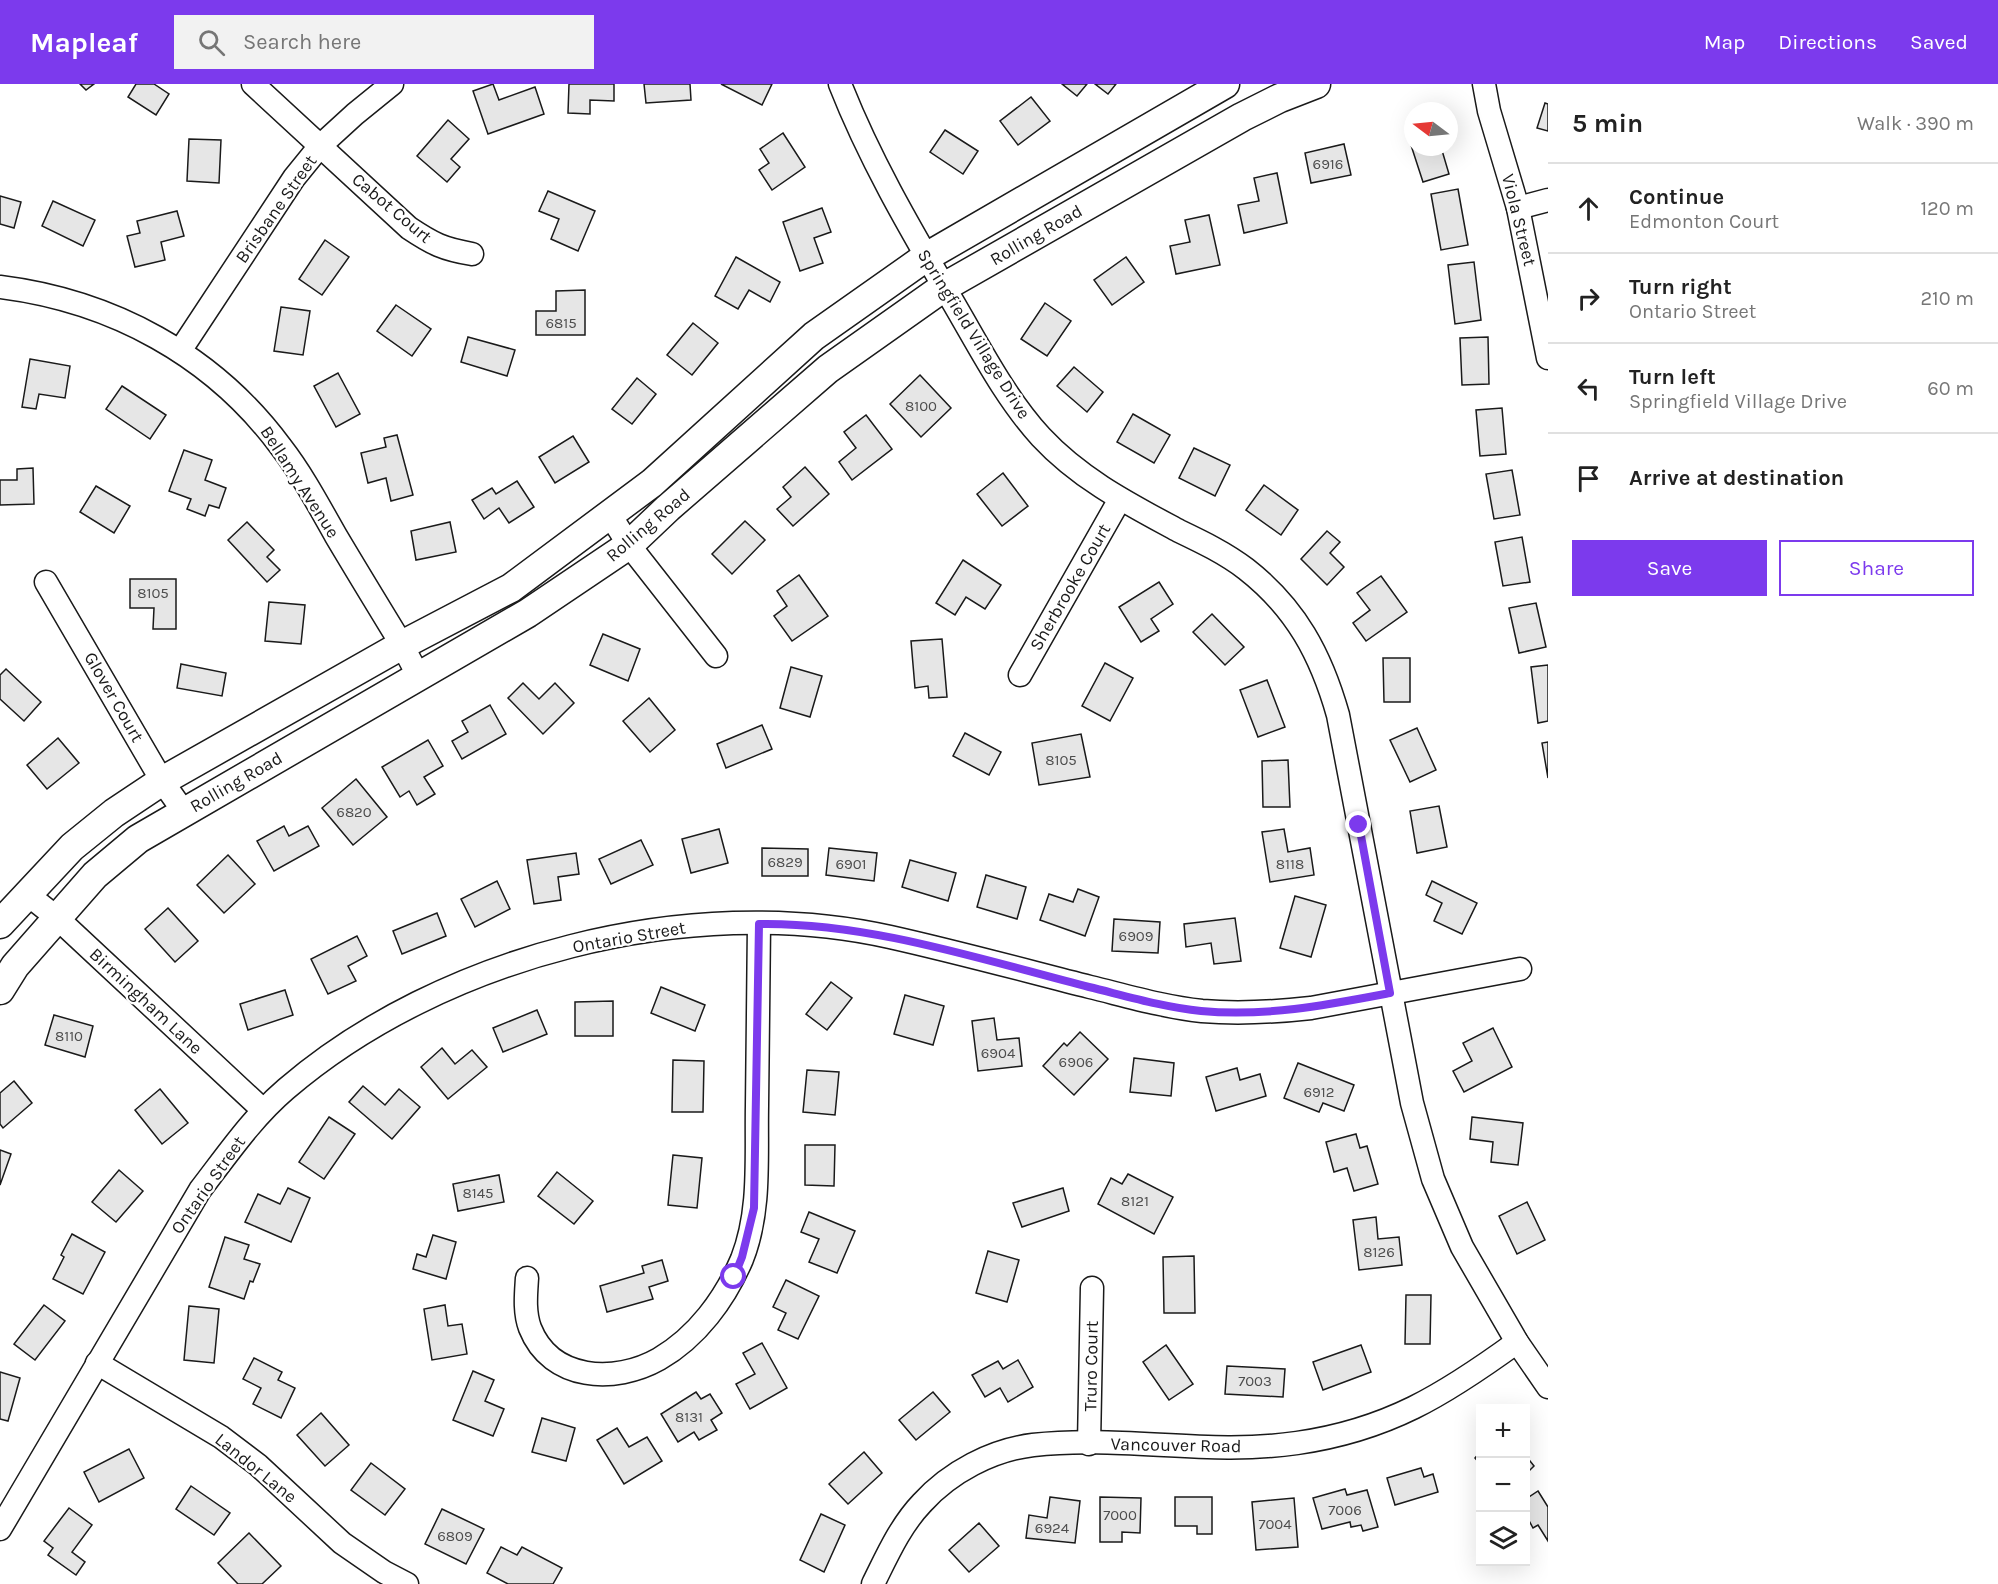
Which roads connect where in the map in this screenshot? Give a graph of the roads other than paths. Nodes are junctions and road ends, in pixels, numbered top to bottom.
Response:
1 (253, 84) edge
2 (392, 84) edge
3 (840, 84) edge
4 (1225, 84) edge
5 (1316, 84) edge
6 (1484, 84) edge
7 (320, 146) junction
8 (1548, 200) edge
9 (1518, 208) junction
10 (472, 254) dead end
11 (926, 257) junction
12 (0, 287) edge
13 (944, 287) junction
14 (180, 351) junction
15 (1548, 358) edge
16 (1120, 499) junction
17 (610, 514) junction
18 (629, 544) junction
19 (46, 582) dead end
20 (402, 645) junction
21 (716, 656) dead end
22 (1020, 675) dead end
23 (419, 677) junction
24 (162, 781) junction
25 (184, 812) junction
26 (27, 894) junction
27 (56, 917) junction
28 (0, 924) edge
29 (759, 924) junction
30 (1520, 969) dead end
31 (0, 990) edge
32 (1390, 993) junction
33 (263, 1110) junction
34 (527, 1278) dead end
35 (1092, 1288) dead end
36 (1517, 1342) junction
37 (97, 1364) junction
38 (1548, 1388) edge
39 (1089, 1444) junction
40 (0, 1529) edge
41 (407, 1584) edge
42 (873, 1584) edge

1 - 7 street, Cabot Court
2 - 7 street, Brisbane Street
3 - 11 street, Springfield Village Drive
4 - 11 main road, Rolling Road
5 - 13 main road, Rolling Road
6 - 9 street, Viola Street
7 - 10 street, Cabot Court
7 - 14 street, Brisbane Street
8 - 9 street
9 - 15 street, Viola Street
11 - 13 street, Springfield Village Drive
11 - 17 main road, Rolling Road
12 - 14 street, Bellamy Avenue
13 - 16 street, Springfield Village Drive
13 - 18 main road, Rolling Road
14 - 20 street, Bellamy Avenue
16 - 22 street, Sherbrooke Court
16 - 32 street, Springfield Village Drive
17 - 18 street
17 - 20 main road, Rolling Road
18 - 21 street
18 - 23 main road, Rolling Road
19 - 24 street, Glover Court
20 - 23 street, Bellamy Avenue
20 - 24 main road, Rolling Road
23 - 25 main road, Rolling Road
24 - 25 street, Glover Court
24 - 26 main road, Rolling Road
25 - 27 main road, Rolling Road
26 - 27 street, Birmingham Lane
26 - 28 main road, Rolling Road
27 - 31 main road, Rolling Road
27 - 33 street, Birmingham Lane
29 - 32 street, Ontario Street
29 - 33 street, Ontario Street
29 - 34 street
30 - 32 street, Ontario Street
32 - 36 street, Springfield Village Drive
33 - 37 street, Ontario Street
35 - 39 street, Truro Court
36 - 38 street, Springfield Village Drive
36 - 39 street, Vancouver Road
37 - 40 street, Ontario Street
37 - 41 street, Landor Lane
39 - 42 street, Vancouver Road

